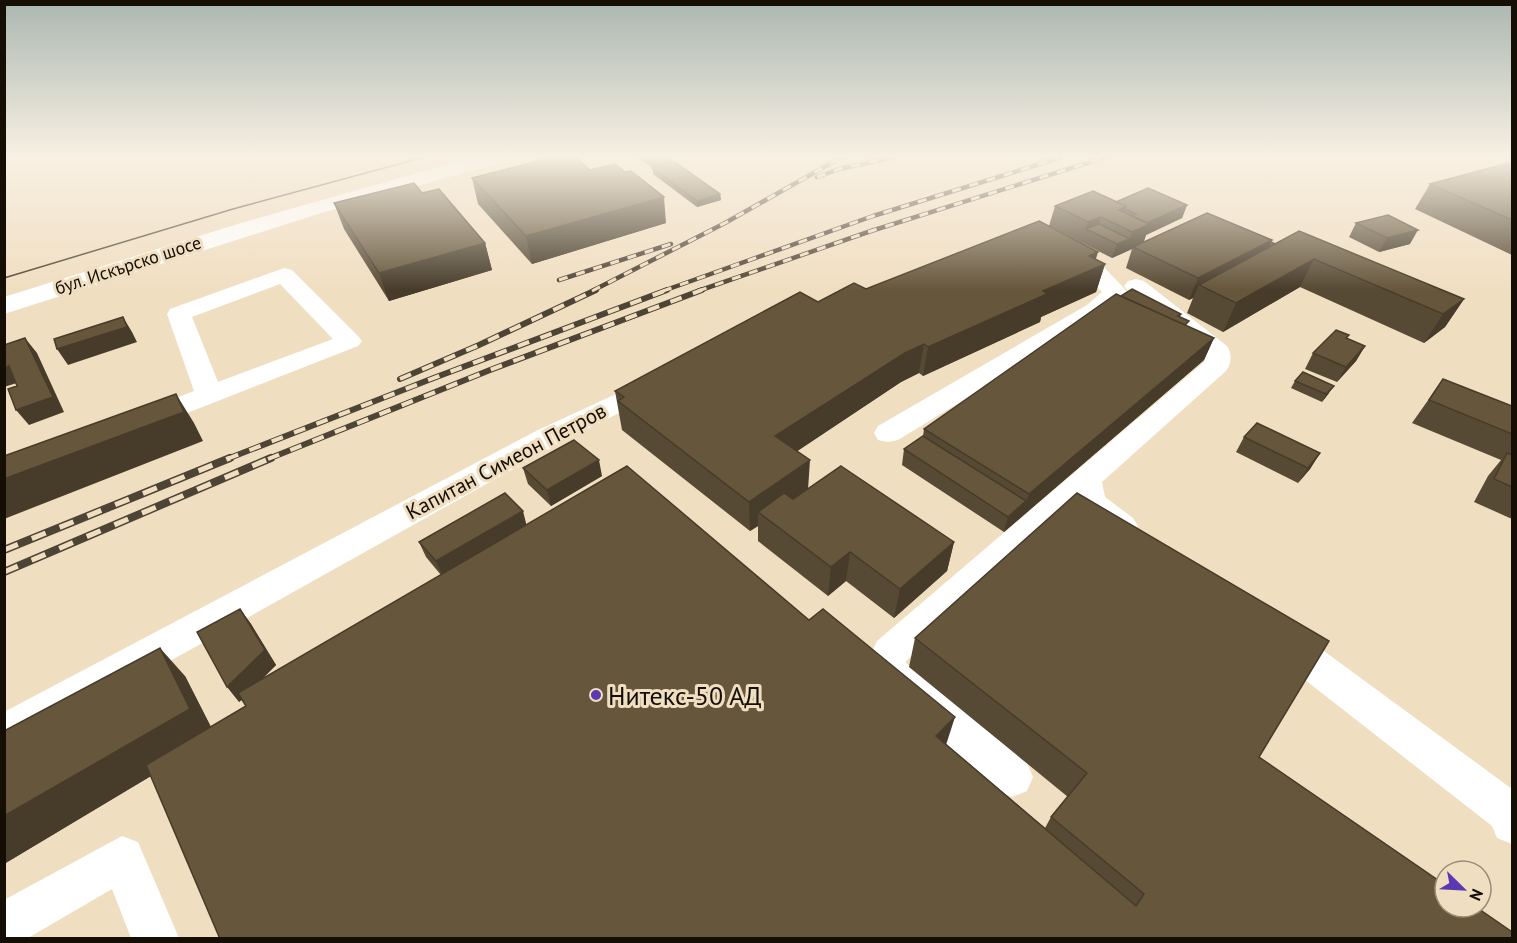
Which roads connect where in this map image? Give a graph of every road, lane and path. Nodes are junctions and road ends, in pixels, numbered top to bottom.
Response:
1 (336, 202) edge
2 (1050, 248) edge
3 (1136, 286) dead end
4 (4, 306) edge
5 (675, 374) edge
6 (209, 395) junction
7 (123, 429) edge
8 (888, 434) dead end
9 (1086, 479) junction
10 (1148, 544) edge
11 (1253, 620) edge
12 (4, 733) edge
13 (1012, 777) dead end
14 (1512, 823) edge
15 (4, 926) edge
16 (155, 939) edge

1 - 4 main road, бул. Искърско шосе
2 - 8 street
3 - 9 street
5 - 12 street, Капитан Симеон Петров
6 - 6 street
6 - 7 street
9 - 10 street
9 - 13 street
11 - 14 street
15 - 16 street

